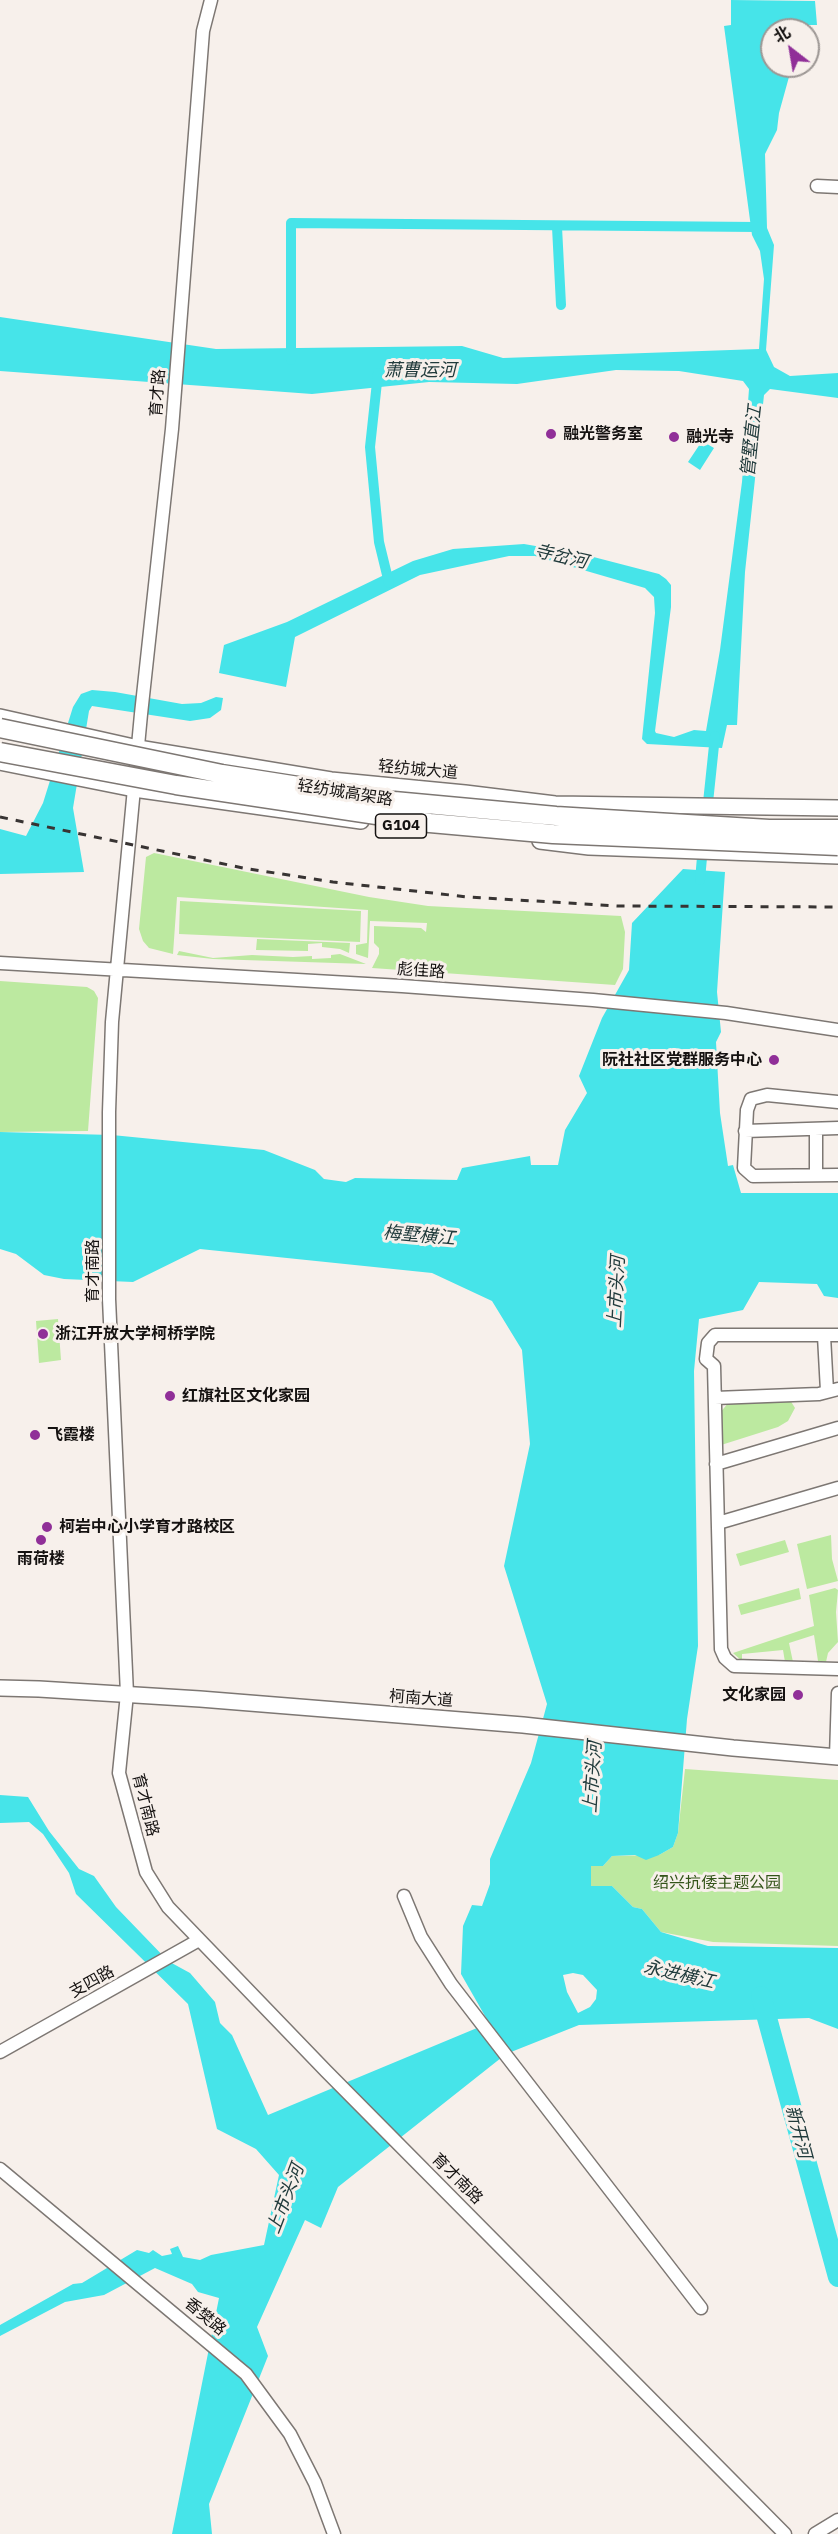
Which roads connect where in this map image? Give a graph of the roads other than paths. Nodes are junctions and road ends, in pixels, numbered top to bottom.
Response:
1 (211, 0) edge
2 (817, 186) dead end
3 (838, 187) edge
4 (0, 717) edge
5 (0, 728) edge
6 (138, 748) junction
7 (0, 752) edge
8 (0, 762) edge
9 (134, 789) junction
10 (838, 808) edge
11 (838, 829) edge
12 (838, 846) edge
13 (838, 856) edge
14 (0, 963) edge
15 (116, 970) junction
16 (838, 1030) edge
17 (838, 1102) edge
18 (838, 1128) edge
19 (816, 1129) junction
20 (745, 1131) junction
21 (816, 1175) junction
22 (838, 1175) edge
23 (838, 1335) edge
24 (824, 1336) junction
25 (833, 1390) edge
26 (715, 1398) junction
27 (838, 1428) edge
28 (716, 1464) junction
29 (838, 1488) edge
30 (718, 1523) junction
31 (838, 1669) edge
32 (0, 1688) edge
33 (838, 1693) edge
34 (127, 1694) junction
35 (837, 1757) edge
36 (404, 1896) dead end
37 (199, 1940) junction
38 (0, 2052) edge
39 (0, 2169) edge
40 (701, 2308) dead end
41 (838, 2520) edge
42 (334, 2534) edge
43 (785, 2534) edge
44 (815, 2534) edge

1 - 6 street, 育才路
2 - 3 street
4 - 6 main road, 轻纺城大道
5 - 11 highway, 轻纺城高架路, bridge
6 - 9 street, 育才路
6 - 10 main road, 轻纺城大道
7 - 12 highway, 轻纺城高架路, bridge
8 - 9 main road, G104
9 - 13 main road, G104
9 - 15 street, 育才南路
14 - 15 street, 彪佳路
15 - 16 street, 彪佳路
15 - 34 street, 育才南路
17 - 20 street
18 - 19 street
19 - 20 street
19 - 21 street
20 - 21 street
21 - 22 street
23 - 24 street
24 - 25 street
24 - 26 street
25 - 26 street
26 - 28 street
27 - 28 street
28 - 30 street
29 - 30 street
30 - 31 street
32 - 34 main road, 柯南大道
33 - 35 street
34 - 35 main road, 柯南大道
34 - 37 street, 育才南路
36 - 40 street
37 - 38 street, 支四路
37 - 43 street, 育才南路
39 - 42 street, 香樊路
41 - 44 street

